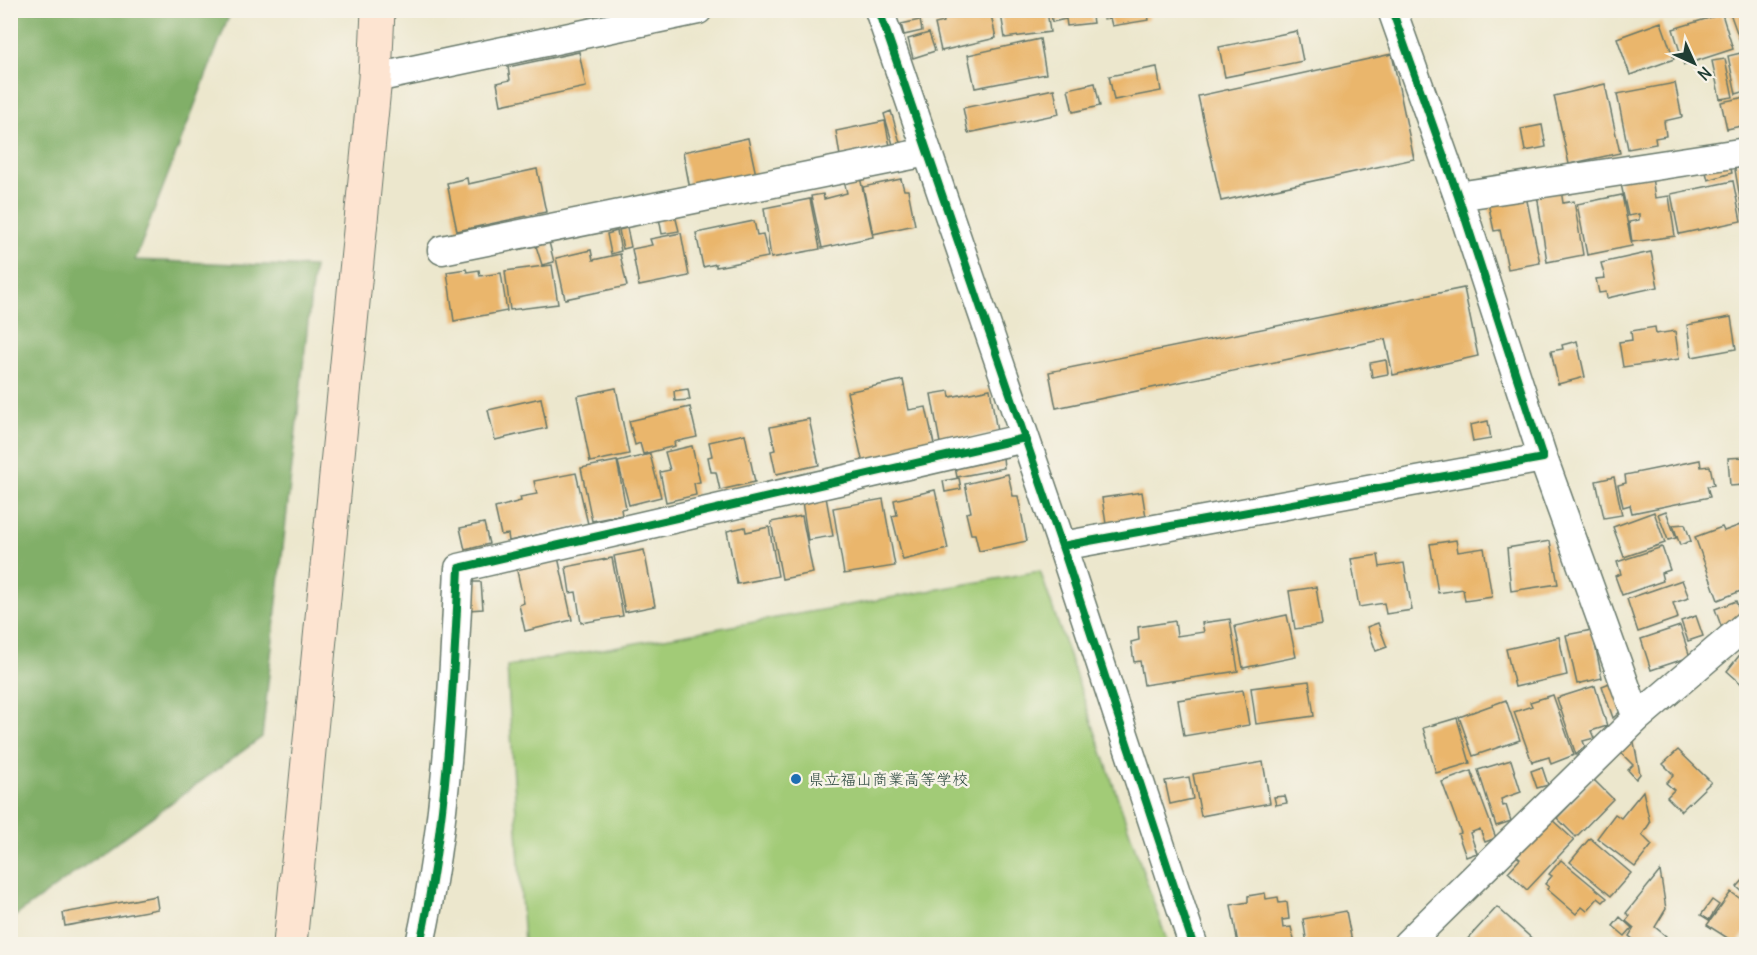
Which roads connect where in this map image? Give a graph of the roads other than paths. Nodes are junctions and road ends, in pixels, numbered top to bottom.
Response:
1 (378, 10) edge
2 (698, 10) edge
3 (879, 10) edge
4 (1392, 10) edge
5 (375, 78) junction
6 (927, 152) junction
7 (1746, 152) edge
8 (1458, 196) junction
9 (442, 250) dead end
10 (1025, 438) junction
11 (1543, 458) junction
12 (1062, 546) junction
13 (1746, 625) edge
14 (1637, 718) junction
15 (290, 945) edge
16 (420, 945) edge
17 (1193, 945) edge
18 (1407, 945) edge

1 - 5 street
2 - 5 street
3 - 6 street
4 - 8 street
5 - 15 street
6 - 9 street
6 - 10 street
7 - 8 street
8 - 11 street
10 - 12 street
10 - 16 street
11 - 12 street
11 - 14 street
12 - 17 street
13 - 14 street
14 - 18 street

